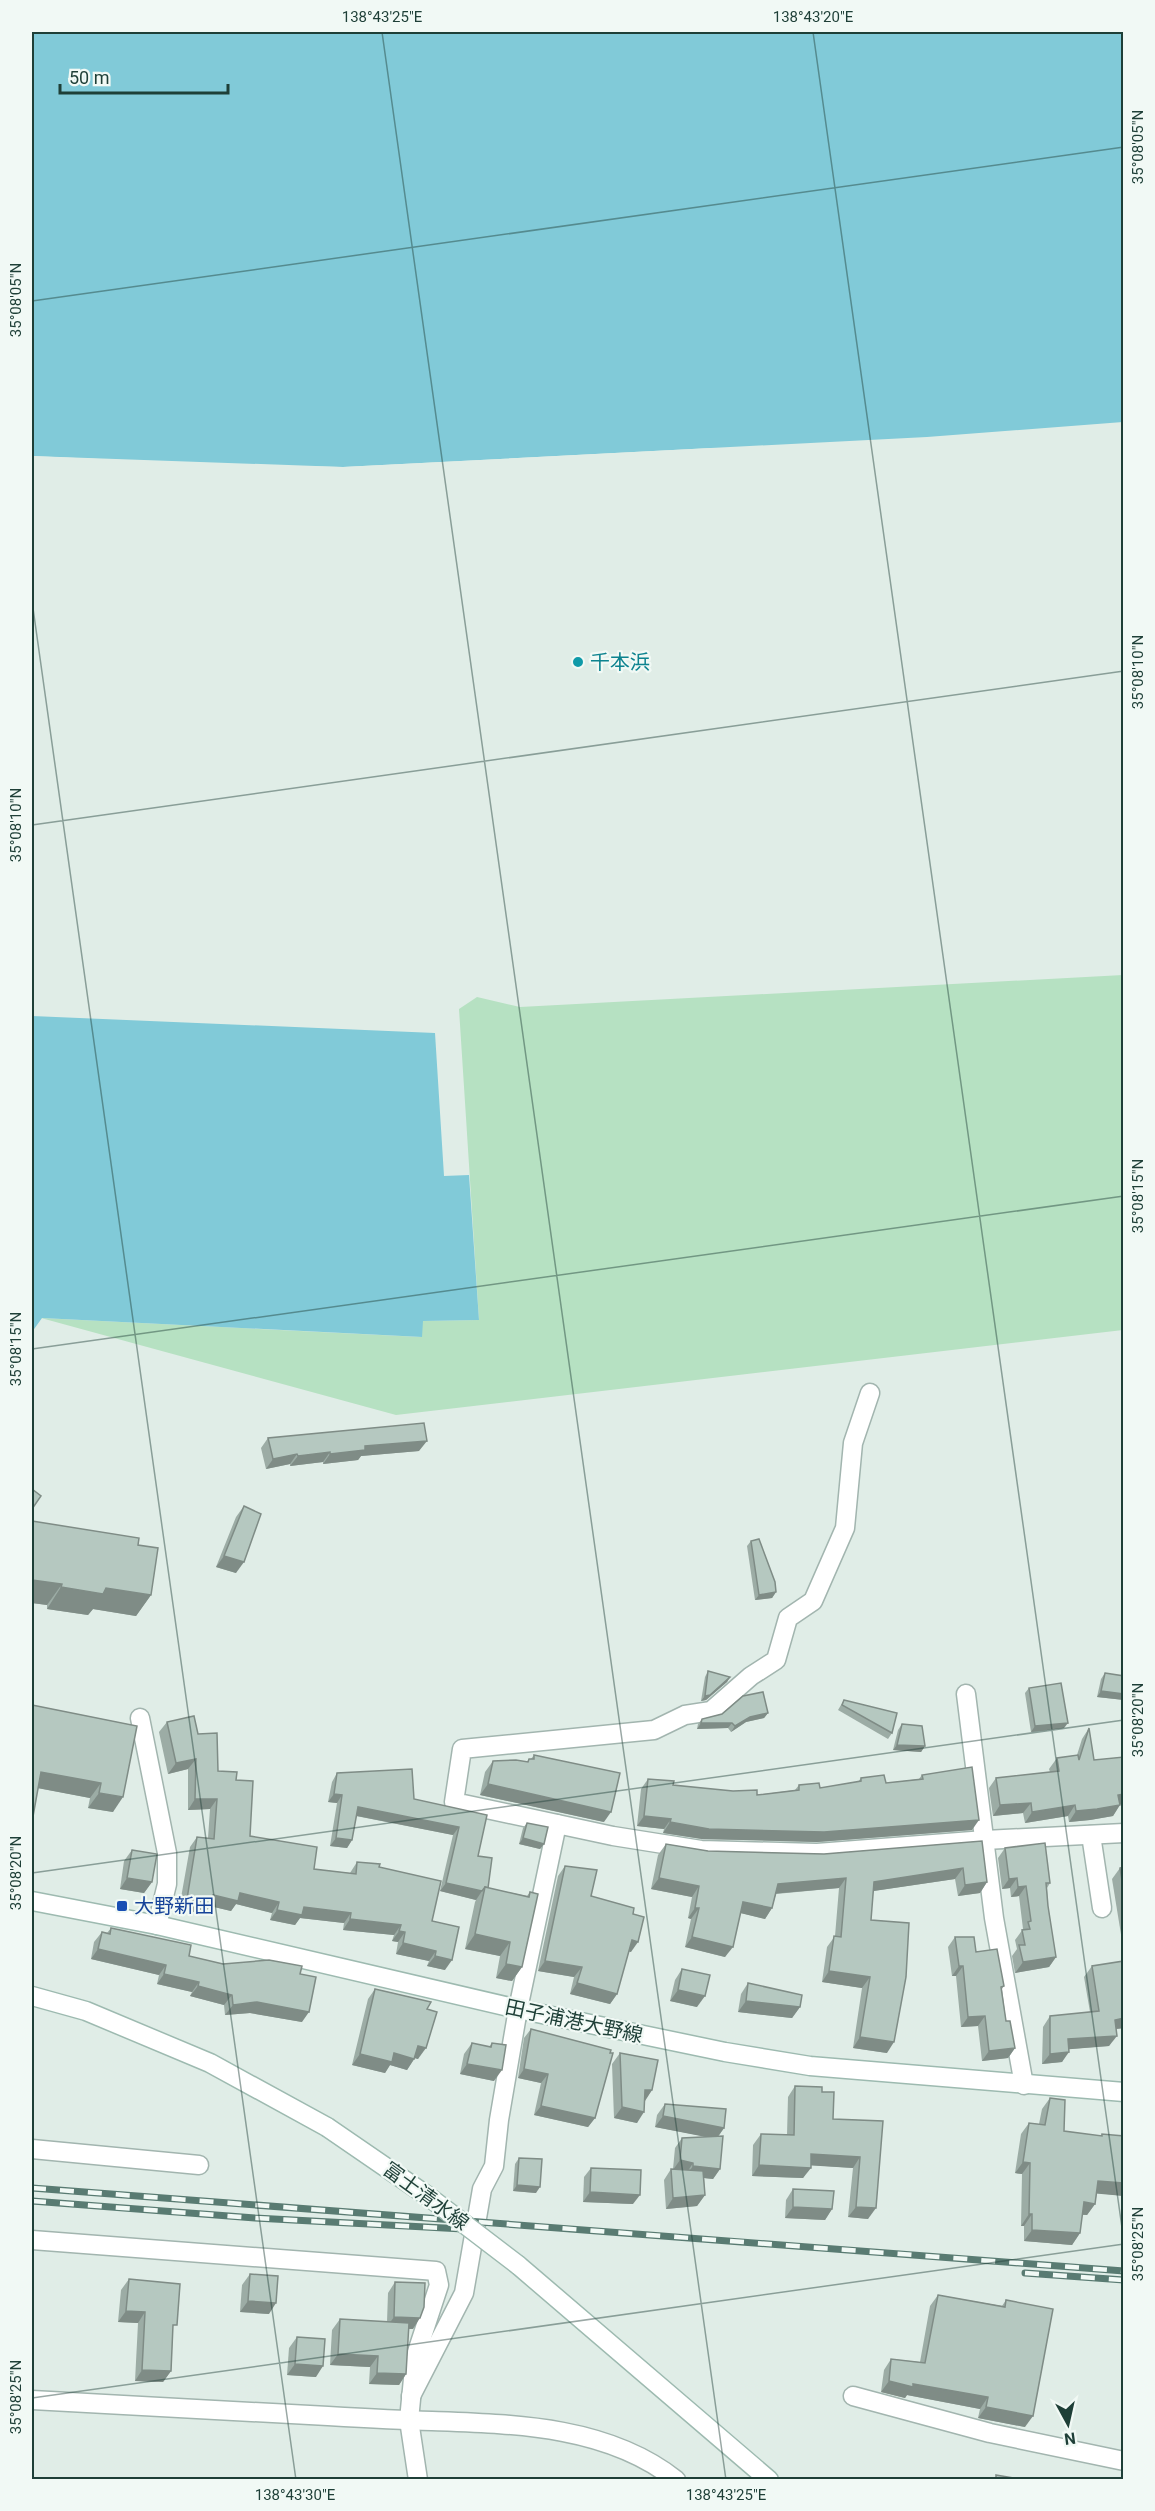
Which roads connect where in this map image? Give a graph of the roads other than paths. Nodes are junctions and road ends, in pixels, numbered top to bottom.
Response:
1 (870, 1393) dead end
2 (966, 1695) dead end
3 (140, 1718) dead end
4 (557, 1824) junction
5 (1124, 1833) edge
6 (1090, 1835) junction
7 (985, 1840) junction
8 (32, 1901) edge
9 (1102, 1908) dead end
10 (157, 1925) junction
11 (32, 1996) edge
12 (518, 2009) junction
13 (1024, 2085) junction
14 (1124, 2092) edge
15 (32, 2150) edge
16 (199, 2165) dead end
17 (32, 2240) edge
18 (411, 2396) junction
19 (853, 2396) dead end
20 (32, 2400) edge
21 (409, 2420) junction
22 (1124, 2461) edge
23 (418, 2480) edge
24 (676, 2480) edge
25 (769, 2480) edge

1 - 4 street
2 - 7 street
3 - 10 street
4 - 7 street
4 - 12 street
5 - 6 street
6 - 7 street
6 - 9 street
7 - 13 street
8 - 10 street, 田子浦港大野線
10 - 12 street, 田子浦港大野線
11 - 25 street, 富士清水線, bridge
12 - 13 street, 田子浦港大野線
12 - 18 street
13 - 14 street, 田子浦港大野線
15 - 16 street
17 - 18 street
18 - 21 street
19 - 22 street
20 - 21 street
21 - 23 street
21 - 24 street

